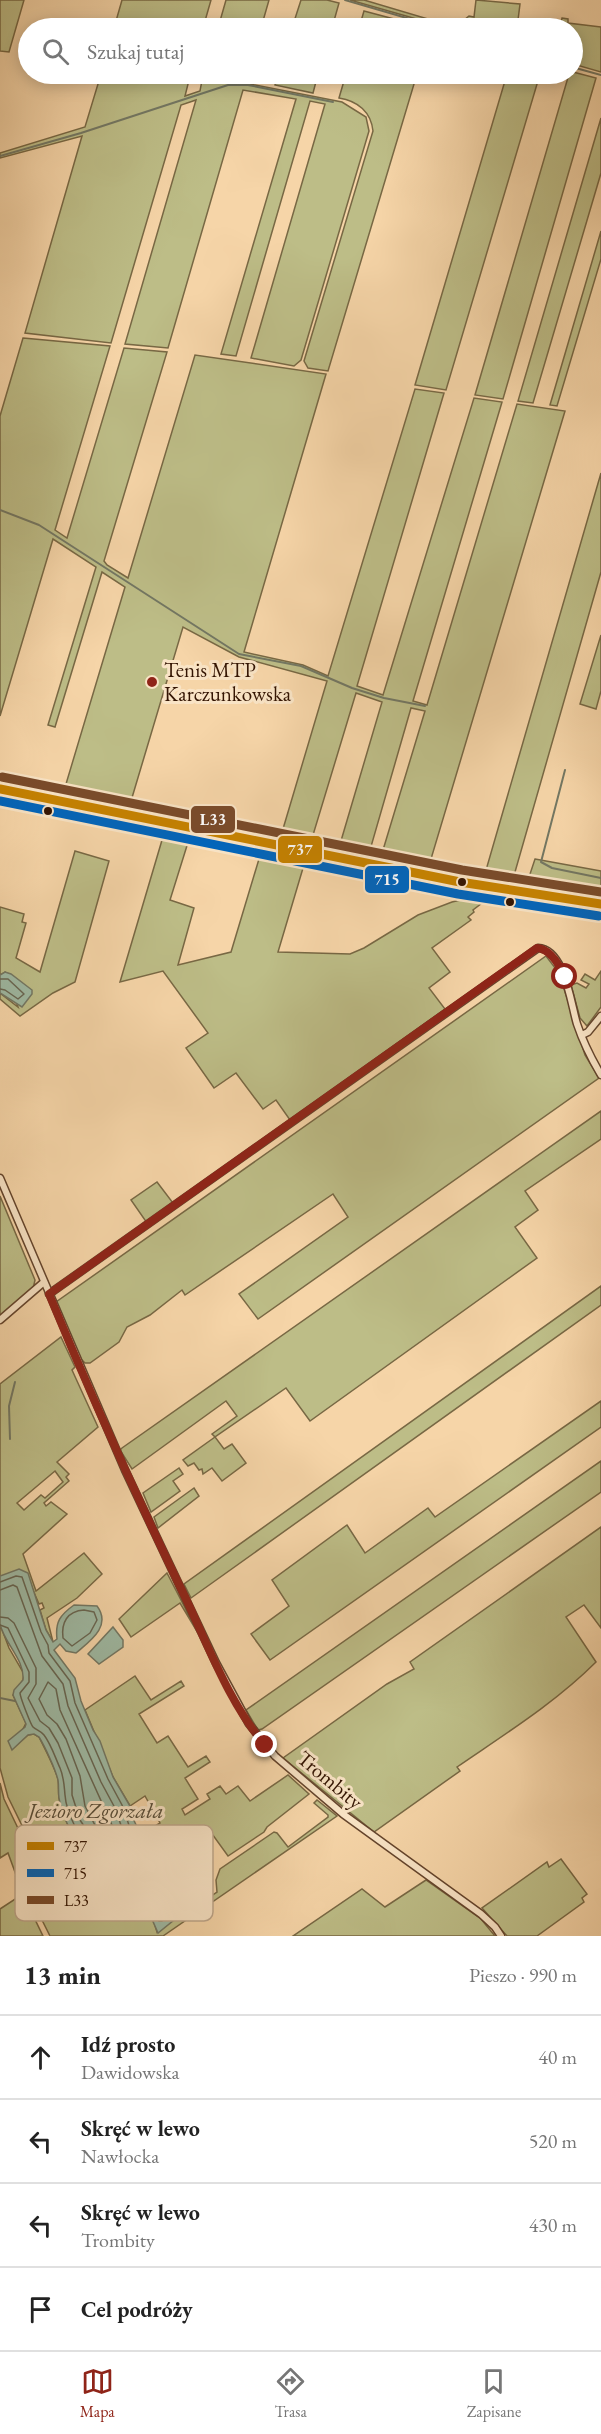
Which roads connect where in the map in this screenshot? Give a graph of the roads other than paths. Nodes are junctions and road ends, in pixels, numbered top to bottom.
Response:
1 (0, 789) edge
2 (601, 904) edge
3 (601, 1016) edge
4 (598, 1026) edge
5 (582, 1035) junction
6 (601, 1075) edge
7 (0, 1178) edge
8 (44, 1282) junction
9 (49, 1294) junction
10 (0, 1320) edge
11 (501, 1936) edge

1 - 2 street
3 - 4 street
4 - 5 street
5 - 6 street
5 - 9 street
7 - 8 street, Trombity
8 - 9 street, Trombity
8 - 10 street
9 - 11 street, Trombity

